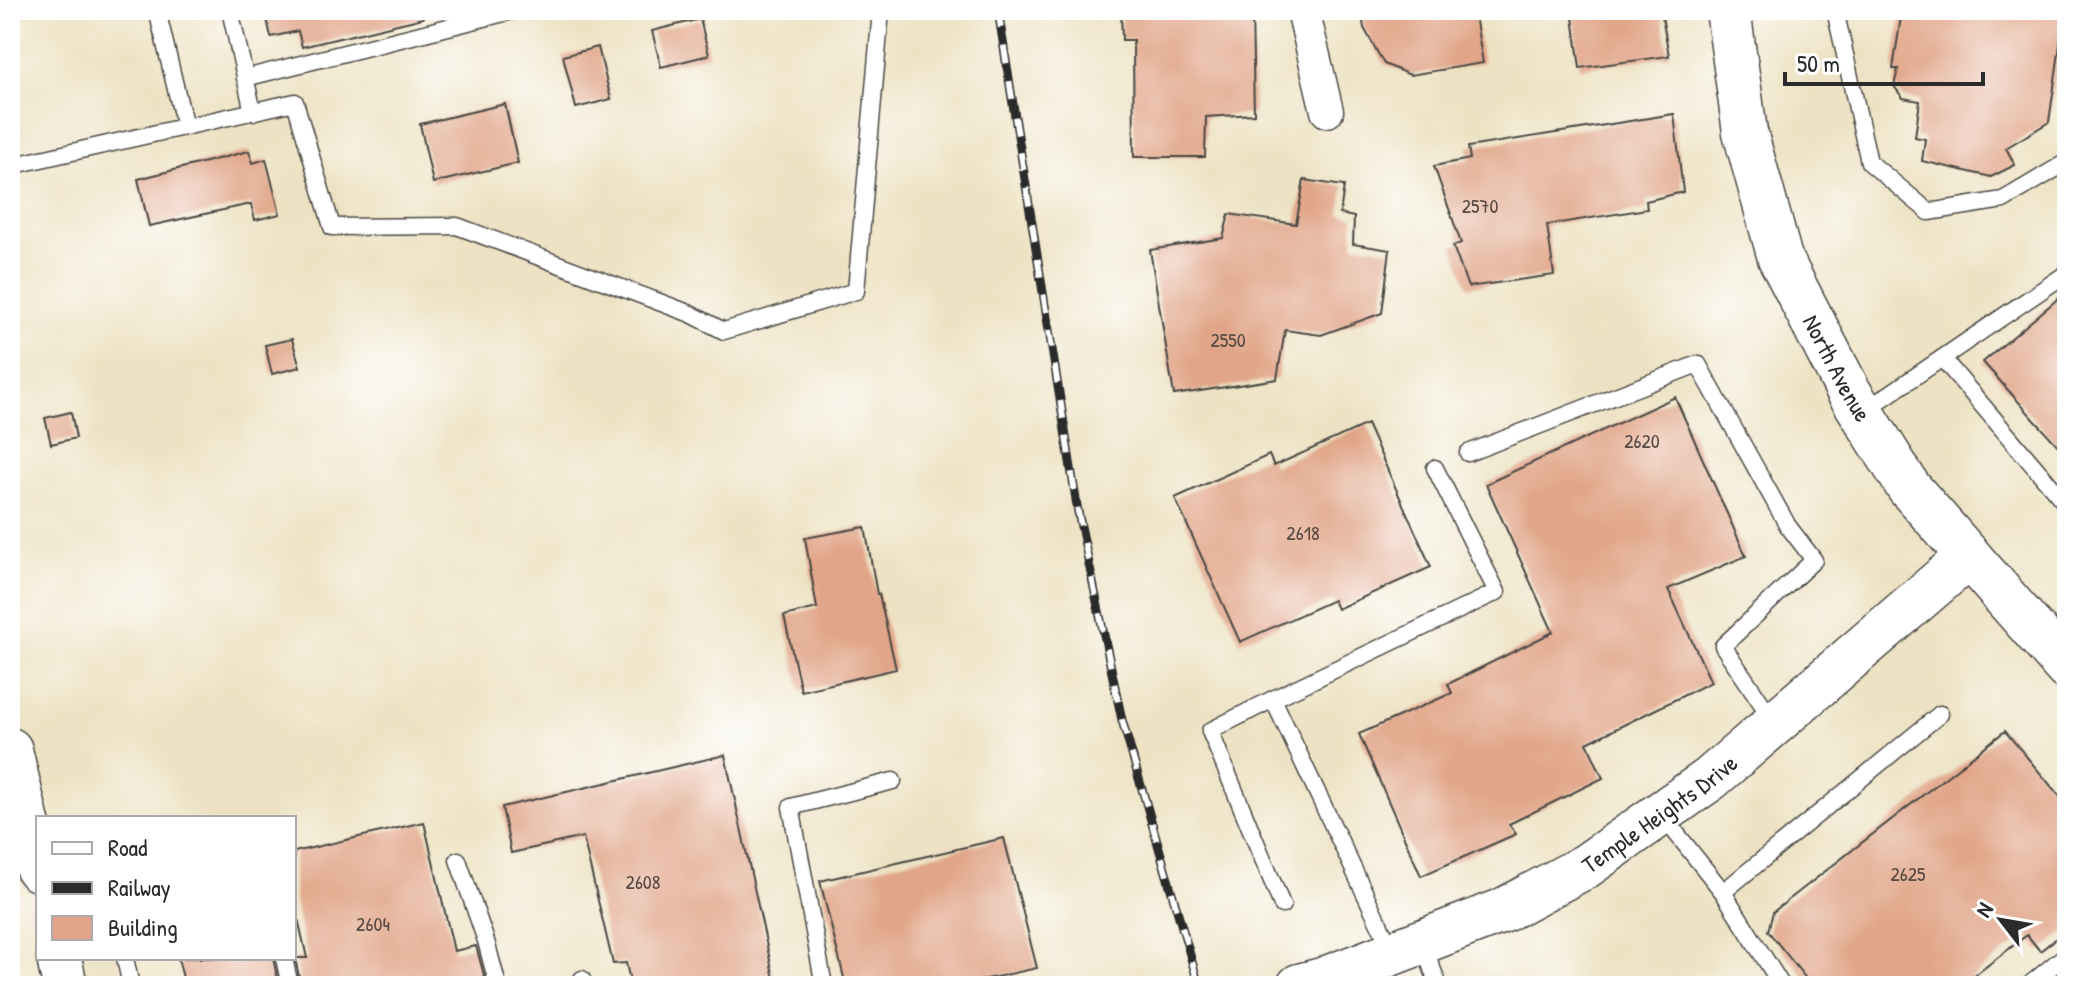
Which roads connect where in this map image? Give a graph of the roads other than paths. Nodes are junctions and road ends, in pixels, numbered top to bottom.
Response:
1 (157, 10) edge
2 (230, 10) edge
3 (516, 10) edge
4 (881, 10) edge
5 (1303, 10) edge
6 (1728, 10) edge
7 (1835, 10) edge
8 (245, 78) junction
9 (1327, 111) dead end
10 (253, 112) junction
11 (185, 127) junction
12 (2067, 162) edge
13 (10, 166) edge
14 (2067, 273) edge
15 (1942, 358) junction
16 (1862, 413) junction
17 (1468, 453) dead end
18 (1435, 468) dead end
19 (2067, 505) edge
20 (1969, 556) junction
21 (2067, 668) edge
22 (1273, 699) junction
23 (1940, 714) dead end
24 (1775, 723) junction
25 (10, 750) edge
26 (893, 781) dead end
27 (1661, 814) junction
28 (36, 860) edge
29 (458, 860) dead end
30 (1723, 892) junction
31 (1282, 905) dead end
32 (1407, 947) junction
33 (2067, 954) edge
34 (59, 960) edge
35 (125, 960) edge
36 (284, 960) edge
37 (65, 986) edge
38 (131, 986) edge
39 (290, 986) edge
40 (498, 986) edge
41 (824, 986) edge
42 (1299, 986) edge
43 (1439, 986) edge
44 (1782, 986) edge
45 (2028, 986) edge

1 - 11 lane
2 - 8 lane
3 - 8 lane
4 - 10 lane
5 - 9 street
6 - 16 main road, North Avenue
7 - 12 lane
8 - 10 lane
10 - 11 lane
11 - 13 lane
14 - 15 lane
15 - 16 lane
15 - 19 lane
16 - 20 main road, North Avenue
17 - 24 lane
18 - 22 lane
20 - 21 main road, North Avenue
20 - 24 main road, Temple Heights Drive
22 - 31 lane
22 - 32 lane
23 - 30 lane
24 - 27 main road, Temple Heights Drive
25 - 28 main road
26 - 41 lane
27 - 30 lane
27 - 32 main road, Temple Heights Drive
29 - 40 lane
30 - 44 lane
32 - 42 main road, Temple Heights Drive
32 - 43 lane
33 - 45 lane
34 - 37 main road
35 - 38 lane
36 - 39 lane

